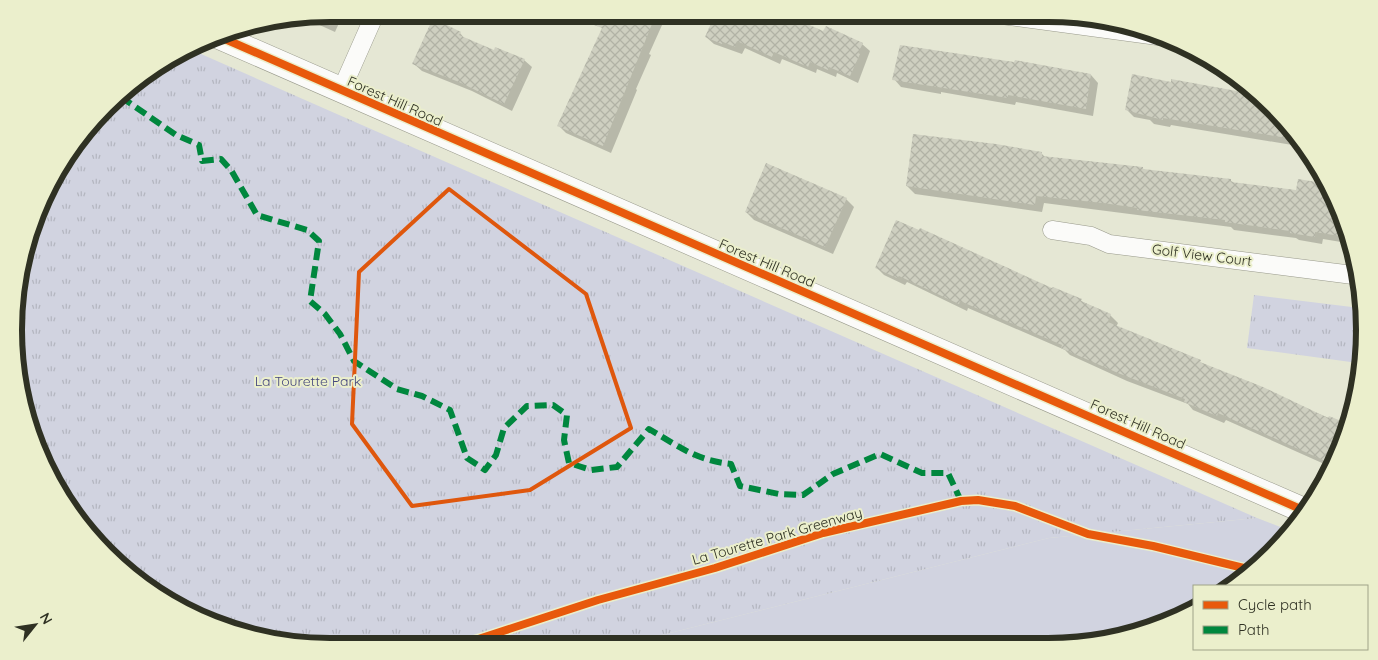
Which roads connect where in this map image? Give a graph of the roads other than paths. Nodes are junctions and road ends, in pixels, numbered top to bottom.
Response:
1 (371, 22) edge
2 (228, 40) edge
3 (341, 90) junction
4 (1052, 230) dead end
5 (1351, 275) edge
6 (1299, 508) edge

1 - 3 street
2 - 3 street, Forest Hill Road
3 - 6 street, Forest Hill Road
4 - 5 street, Golf View Court

